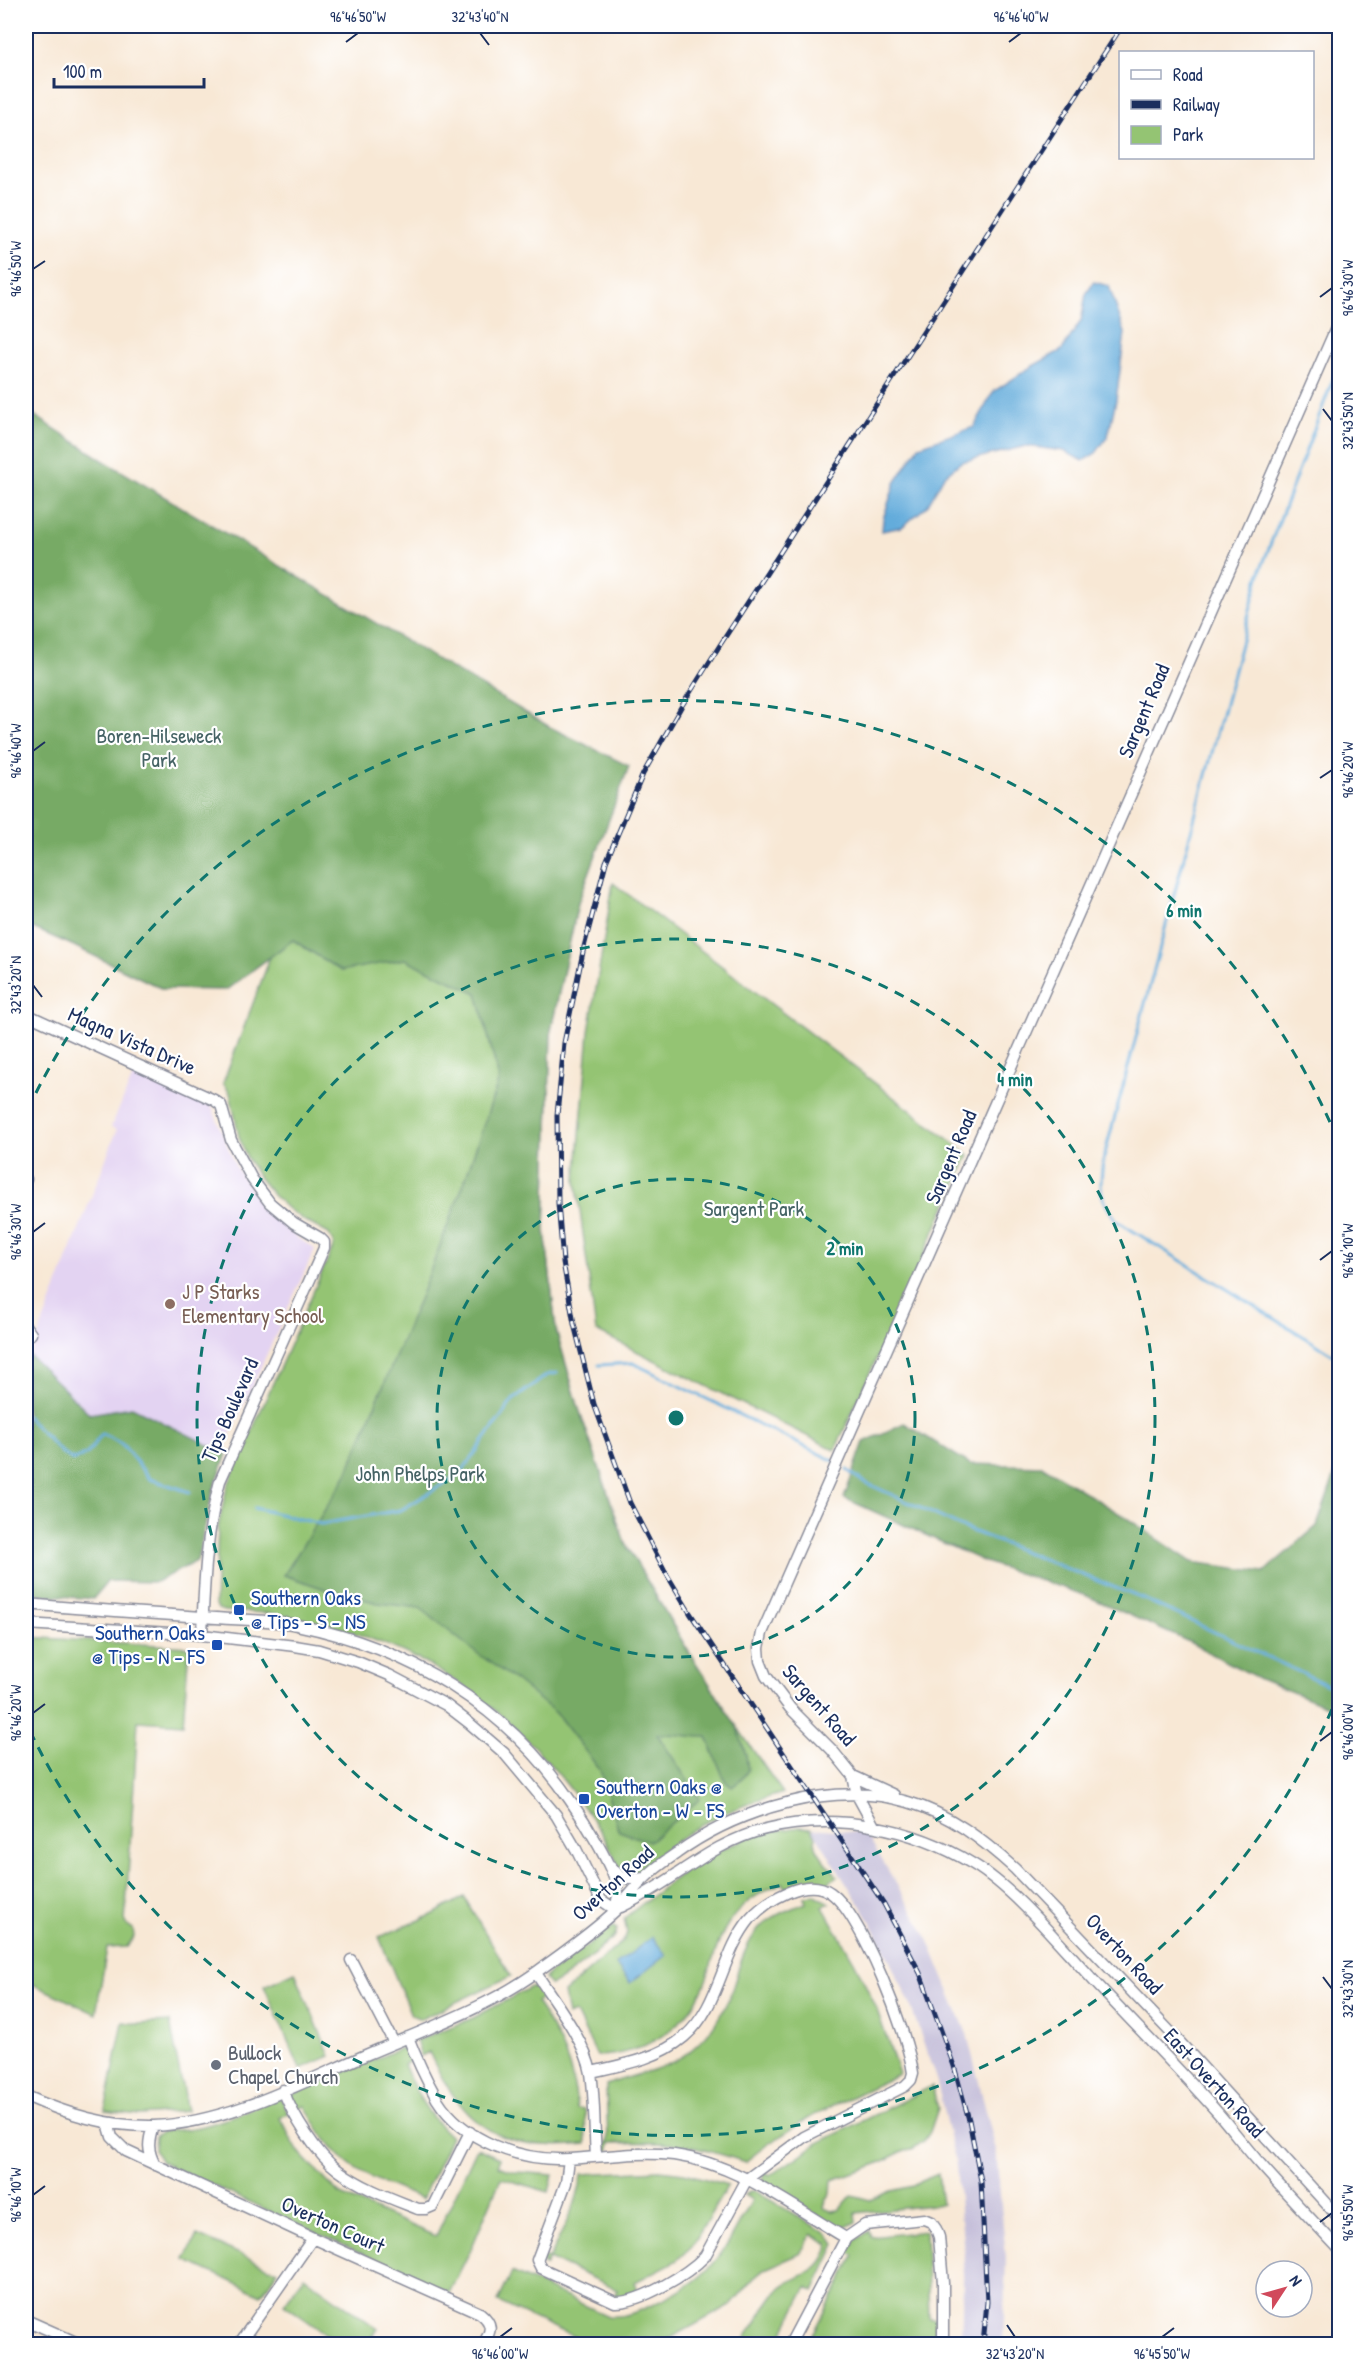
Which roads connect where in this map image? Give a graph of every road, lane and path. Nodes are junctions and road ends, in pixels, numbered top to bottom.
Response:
1 (1340, 319) edge
2 (26, 1014) edge
3 (221, 1105) joint
4 (26, 1605) edge
5 (203, 1617) junction
6 (26, 1624) edge
7 (202, 1635) junction
8 (445, 1681) junction
9 (433, 1698) junction
10 (854, 1776) junction
11 (857, 1796) junction
12 (908, 1802) junction
13 (572, 1803) junction
14 (556, 1815) junction
15 (874, 1826) junction
16 (603, 1854) junction
17 (644, 1878) junction
18 (1036, 1890) junction
19 (1022, 1905) junction
20 (616, 1910) junction
21 (351, 1960) dead end
22 (536, 1973) junction
23 (408, 2037) junction
24 (394, 2043) junction
25 (591, 2072) junction
26 (284, 2090) junction
27 (26, 2096) edge
28 (108, 2123) junction
29 (153, 2126) junction
30 (470, 2132) junction
31 (1272, 2144) junction
32 (596, 2156) junction
33 (1255, 2158) junction
34 (568, 2159) junction
35 (155, 2165) junction
36 (747, 2179) junction
37 (1340, 2219) edge
38 (313, 2238) junction
39 (846, 2238) junction
40 (1340, 2250) edge
41 (26, 2320) edge
42 (80, 2344) edge
43 (238, 2344) edge
44 (483, 2344) edge
45 (790, 2344) edge
46 (943, 2344) edge

1 - 10 street, Sargent Road
2 - 3 street, Magna Vista Drive
3 - 5 street, Tips Boulevard
4 - 5 street
5 - 7 street, Tips Boulevard
5 - 8 street
6 - 7 street
7 - 9 street
8 - 9 street
8 - 13 street
9 - 14 street
10 - 11 street, Sargent Road
10 - 12 street
11 - 12 street, Overton Road
11 - 15 street, Sargent Road
11 - 17 street, Overton Road
12 - 18 street, Overton Road
13 - 14 street
13 - 16 street
14 - 20 street
15 - 19 street, East Overton Road
15 - 20 street, East Overton Road
16 - 17 street
16 - 20 street
17 - 20 street, Overton Road
18 - 19 street
18 - 31 street, Overton Road
19 - 33 street, East Overton Road
20 - 22 street, Overton Road
21 - 24 street
22 - 23 street, Overton Road
22 - 25 street
23 - 24 street, Overton Road
23 - 30 street
24 - 26 street, Overton Road
25 - 32 street
25 - 36 street
26 - 29 street, Overton Road
26 - 30 street
27 - 28 street, Overton Road
28 - 29 street, Overton Road
28 - 35 street, Overton Court
29 - 35 street
30 - 34 street
31 - 33 street
31 - 37 street, Overton Road
32 - 34 street
32 - 36 street
33 - 40 street, East Overton Road
34 - 36 street
35 - 38 street, Overton Court
36 - 39 street
38 - 43 street
38 - 44 street, Overton Court
39 - 45 street
39 - 46 street
41 - 42 street

